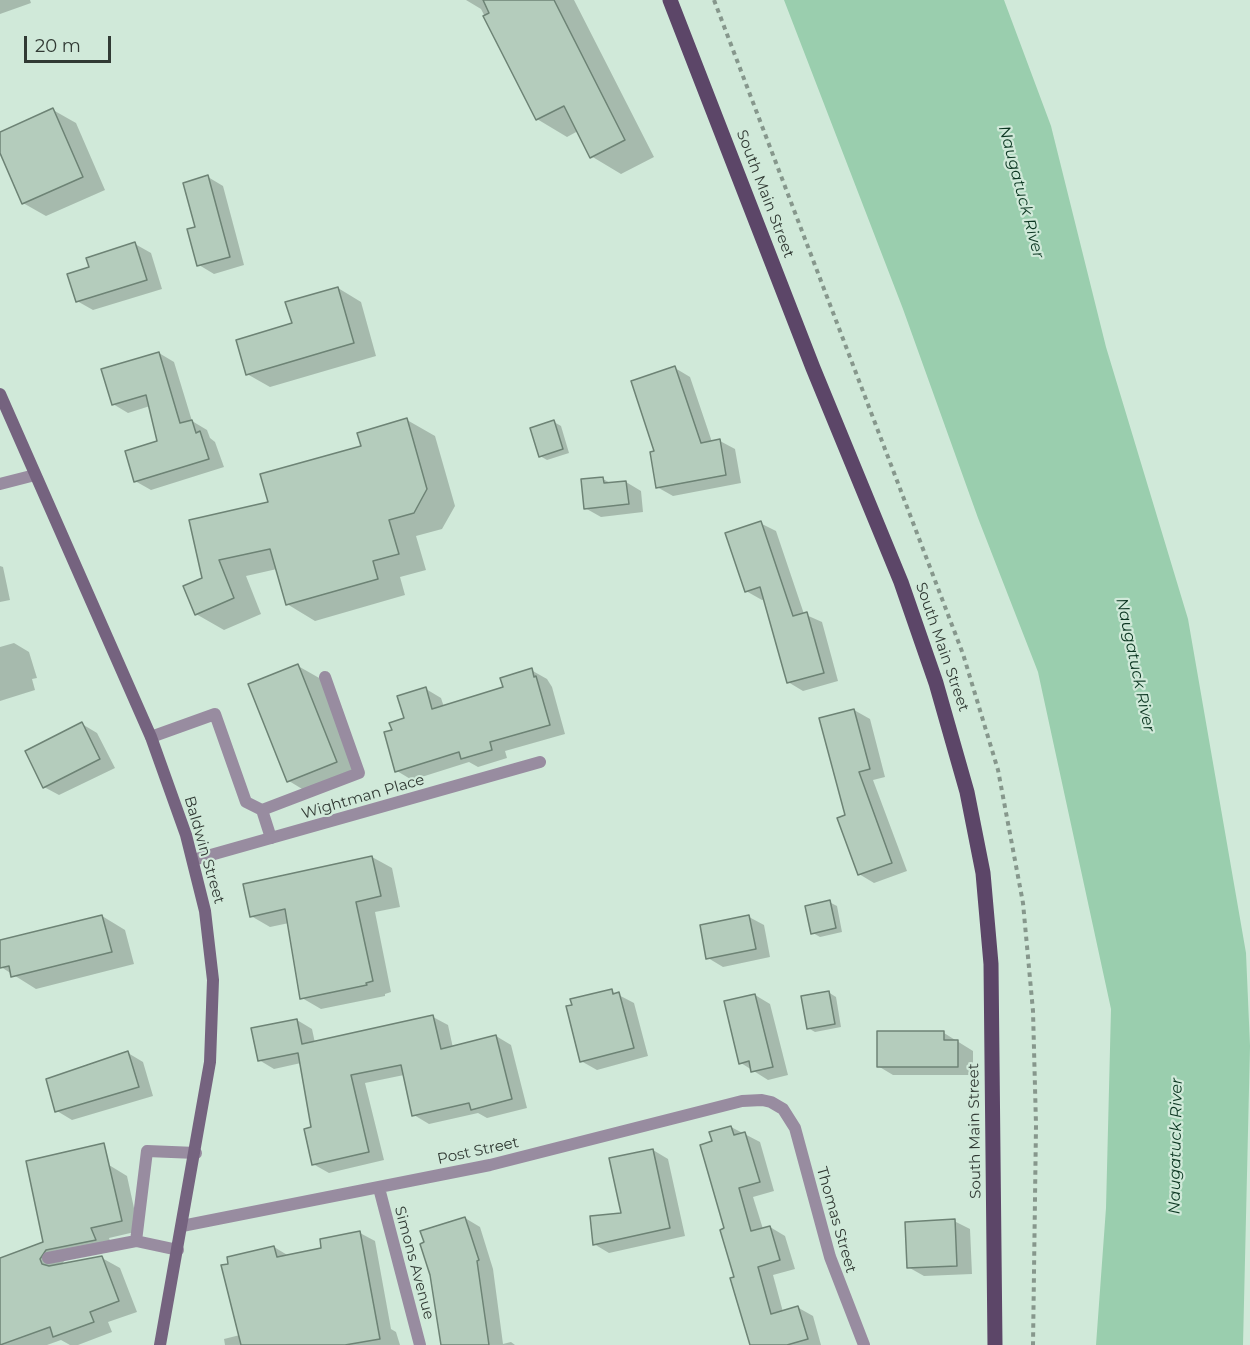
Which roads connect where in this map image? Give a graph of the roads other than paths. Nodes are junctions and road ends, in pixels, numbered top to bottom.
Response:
1 (670, 0) edge
2 (0, 394) edge
3 (35, 475) junction
4 (0, 484) edge
5 (325, 677) dead end
6 (151, 737) junction
7 (540, 762) dead end
8 (262, 810) junction
9 (271, 838) junction
10 (193, 860) junction
11 (778, 1105) joint
12 (196, 1153) junction
13 (379, 1188) junction
14 (182, 1226) junction
15 (136, 1241) junction
16 (178, 1250) junction
17 (48, 1258) dead end
18 (160, 1345) edge
19 (420, 1345) edge
20 (864, 1345) edge
21 (996, 1345) edge

1 - 21 main road, South Main Street
2 - 3 main road, Baldwin Street
3 - 4 street
3 - 6 main road, Baldwin Street
5 - 8 street
6 - 8 street
6 - 10 main road, Baldwin Street
7 - 9 street, Wightman Place
8 - 9 street
9 - 10 street, Wightman Place
10 - 12 main road, Baldwin Street
11 - 13 street, Post Street
11 - 20 street, Thomas Street
12 - 14 main road, Baldwin Street
12 - 15 street
13 - 14 street, Post Street
13 - 19 street, Simons Avenue
14 - 16 main road, Baldwin Street
15 - 16 street
15 - 17 street
16 - 18 main road, Baldwin Street

